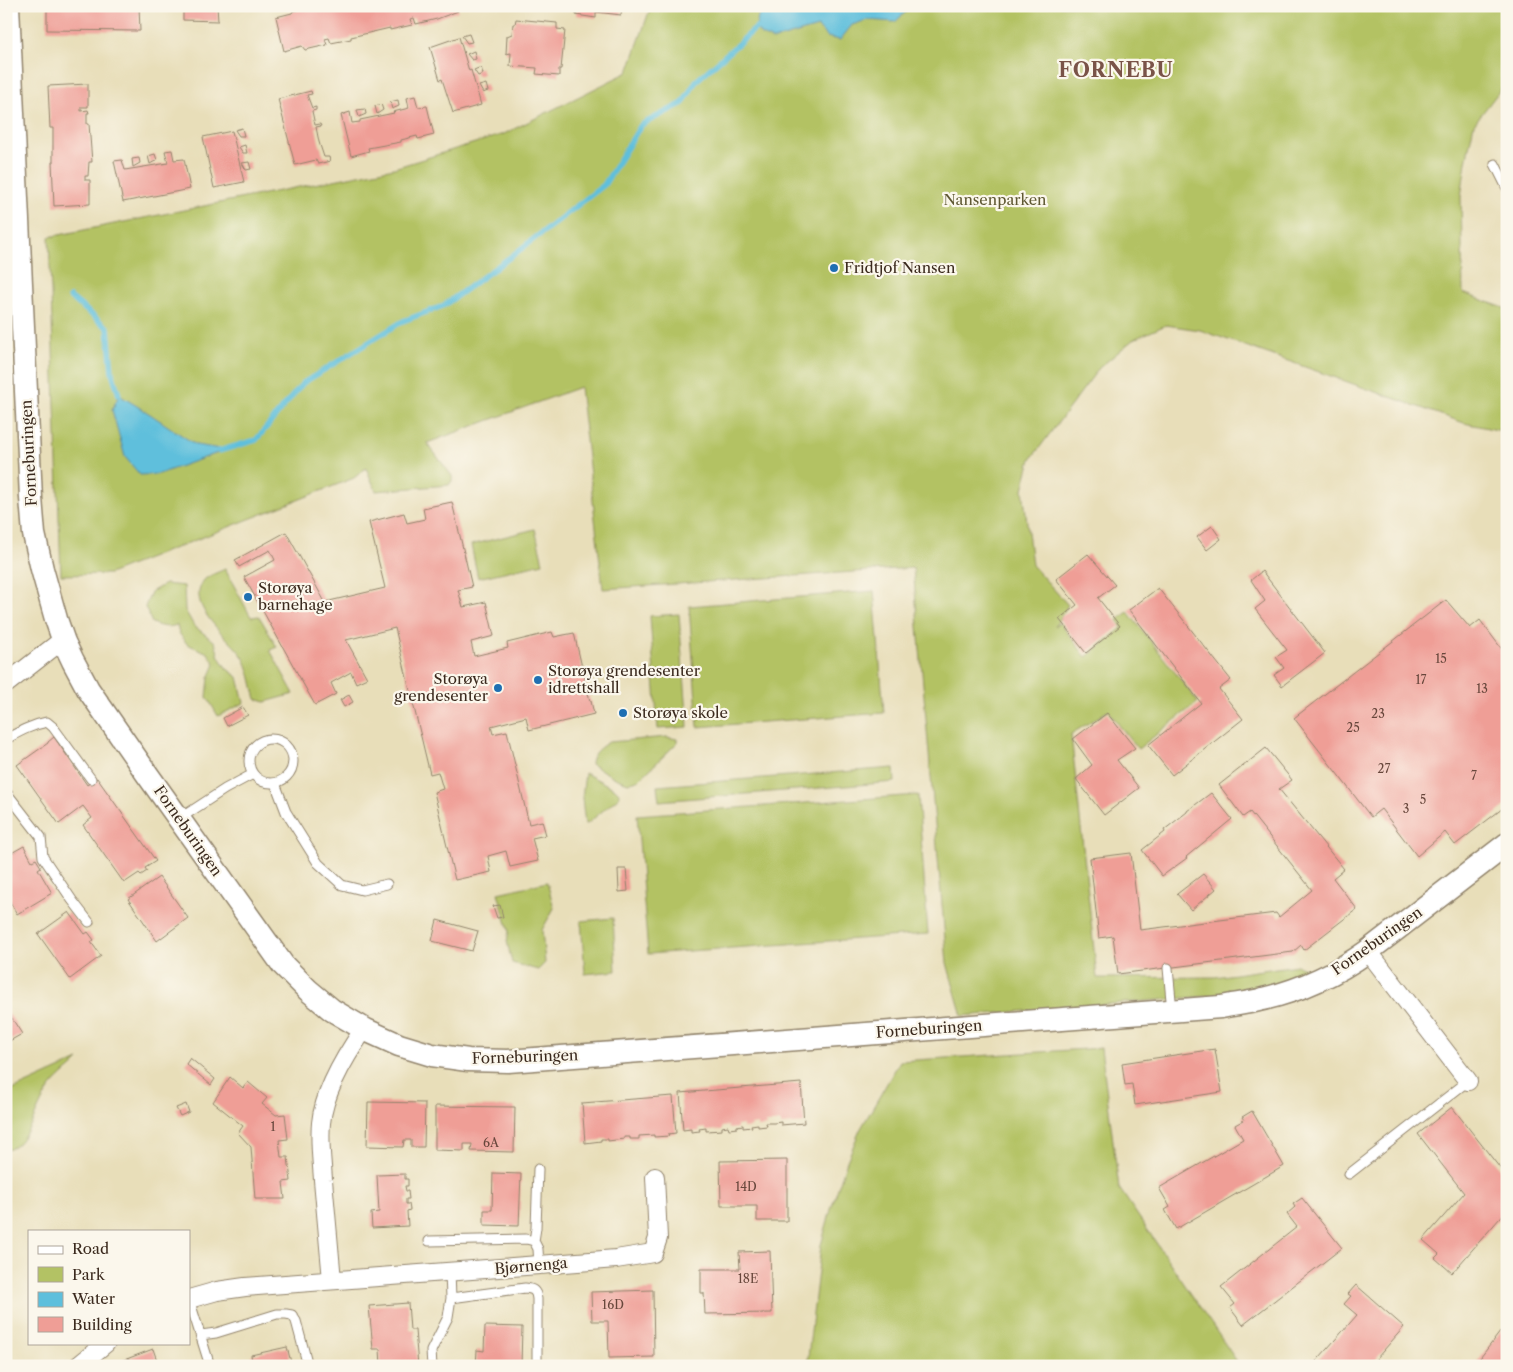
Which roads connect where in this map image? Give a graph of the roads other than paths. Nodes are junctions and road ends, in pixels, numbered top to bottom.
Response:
1 (8, 6) edge
2 (1495, 164) dead end
3 (1507, 188) edge
4 (64, 642) junction
5 (6, 684) edge
6 (6, 739) edge
7 (253, 774) junction
8 (91, 779) dead end
9 (275, 783) junction
10 (6, 792) edge
11 (179, 819) junction
12 (1507, 844) edge
13 (387, 884) dead end
14 (89, 922) dead end
15 (1368, 952) junction
16 (1168, 968) dead end
17 (1172, 1011) junction
18 (364, 1029) junction
19 (1468, 1081) joint
20 (538, 1169) dead end
21 (1349, 1174) dead end
22 (655, 1177) dead end
23 (429, 1242) dead end
24 (534, 1242) junction
25 (539, 1265) junction
26 (450, 1272) junction
27 (332, 1280) junction
28 (451, 1298) junction
29 (190, 1299) edge
30 (190, 1302) edge
31 (201, 1335) junction
32 (105, 1344) edge
33 (537, 1358) dead end
34 (78, 1366) edge
35 (210, 1366) edge
36 (308, 1366) edge
37 (432, 1366) edge

1 - 4 street, Forneburingen
2 - 3 lane
4 - 5 street
4 - 11 street, Forneburingen
6 - 8 lane
7 - 9 lane
7 - 9 lane
7 - 11 lane
9 - 13 lane
10 - 14 lane
11 - 18 street, Forneburingen
12 - 15 street, Forneburingen
15 - 17 street, Forneburingen
15 - 19 street
16 - 17 lane
17 - 18 street, Forneburingen
18 - 27 street
19 - 21 lane
20 - 24 lane
22 - 25 street, Bjørnenga
23 - 24 lane
24 - 25 lane
25 - 26 street, Bjørnenga
26 - 27 street, Bjørnenga
26 - 28 lane
27 - 29 street, Bjørnenga
28 - 33 lane
28 - 37 lane
30 - 31 lane
31 - 35 lane
31 - 36 lane
32 - 34 street

